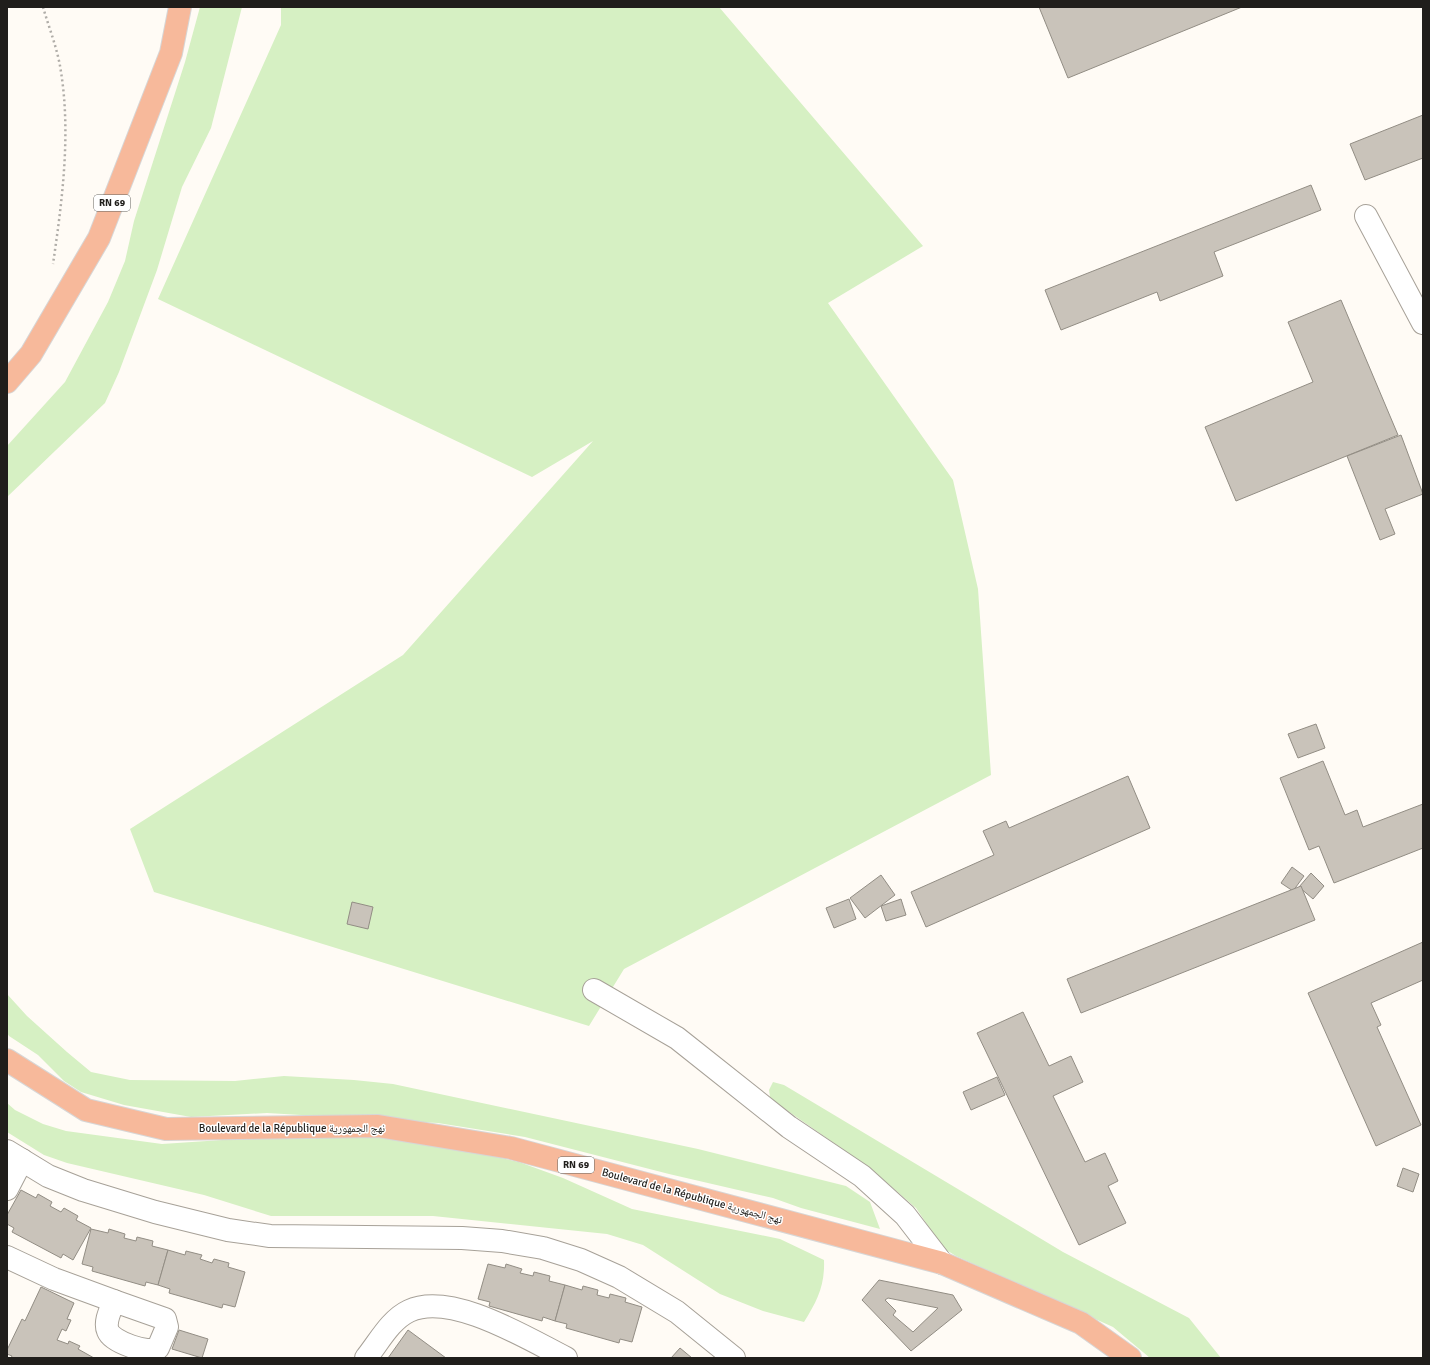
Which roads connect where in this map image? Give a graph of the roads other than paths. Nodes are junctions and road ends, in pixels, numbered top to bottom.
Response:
1 (180, 7) edge
2 (1366, 216) dead end
3 (1423, 323) edge
4 (7, 382) edge
5 (594, 990) dead end
6 (7, 1060) edge
7 (14, 1156) edge
8 (7, 1189) edge
9 (7, 1257) edge
10 (942, 1263) junction
11 (114, 1301) dead end
12 (366, 1358) edge
13 (566, 1358) edge
14 (734, 1358) edge
15 (1130, 1358) edge

1 - 4 main road, RN 69
2 - 3 street
5 - 10 street
6 - 10 main road, Boulevard de la République نهج الجمهورية / RN 69
7 - 8 street
7 - 14 street
9 - 11 street
10 - 15 main road, Boulevard de la République نهج الجمهورية / RN 69
12 - 13 street

